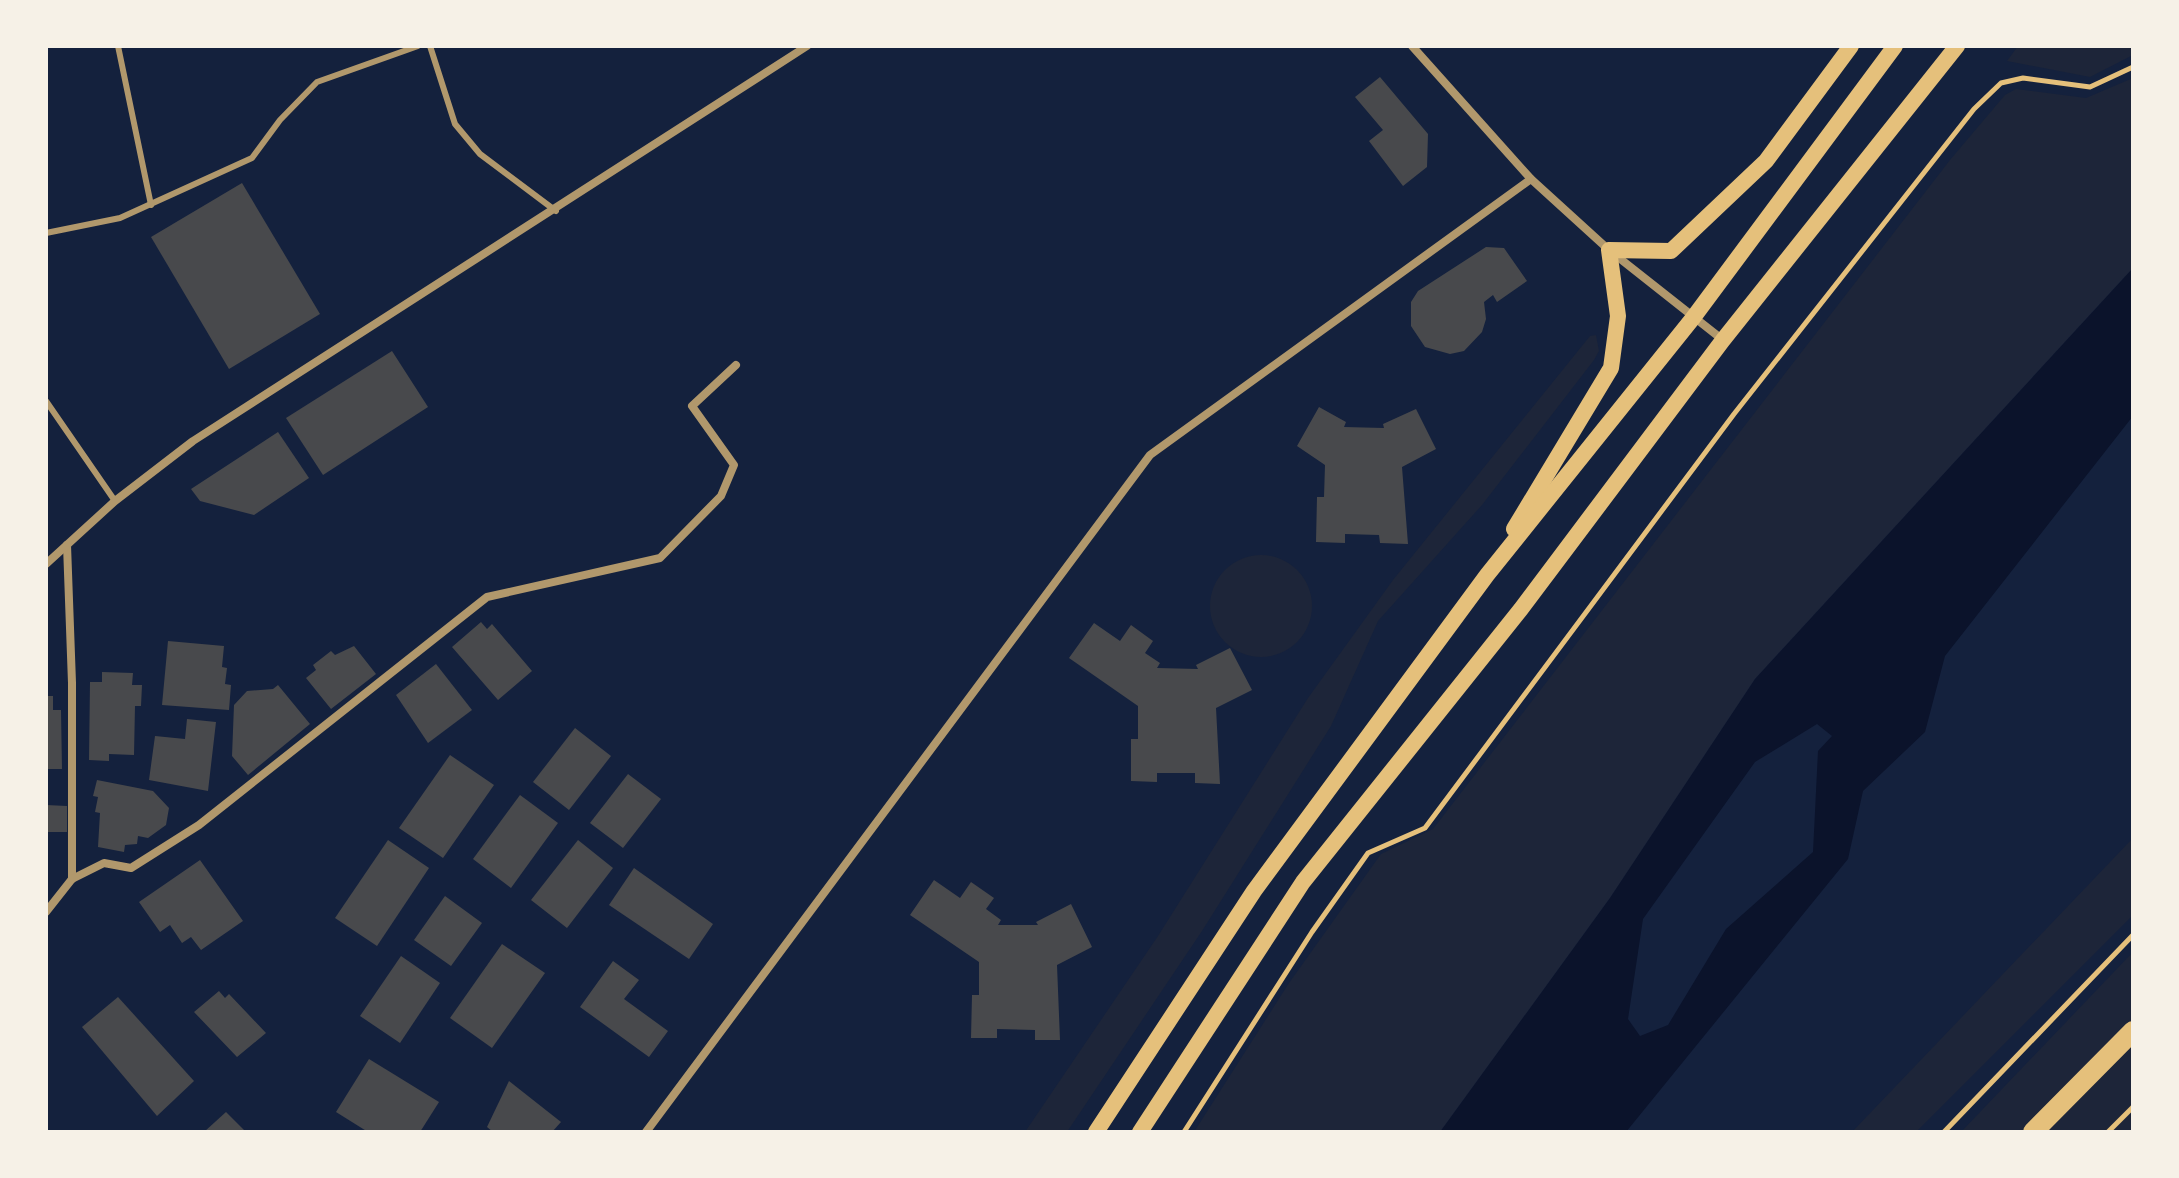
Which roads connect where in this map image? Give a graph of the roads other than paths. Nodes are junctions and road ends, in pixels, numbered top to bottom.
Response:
1 (118, 46) edge
2 (418, 46) edge
3 (430, 46) edge
4 (807, 46) edge
5 (1412, 46) edge
6 (1851, 46) edge
7 (1895, 46) edge
8 (1957, 46) edge
9 (1531, 179) junction
10 (151, 205) junction
11 (556, 211) junction
12 (46, 233) edge
13 (1609, 250) junction
14 (1693, 318) junction
15 (1723, 340) junction
16 (736, 365) dead end
17 (46, 401) edge
18 (115, 501) junction
19 (67, 545) junction
20 (46, 564) edge
21 (1487, 575) junction
22 (72, 879) junction
23 (46, 912) edge
24 (2133, 1031) edge
25 (646, 1132) edge
26 (1096, 1132) edge
27 (1140, 1132) edge
28 (2033, 1132) edge

1 - 10 lane
2 - 10 lane
3 - 11 lane
4 - 11 street
5 - 9 street
6 - 13 main road
7 - 14 main road
8 - 15 main road
9 - 13 street
9 - 25 street
10 - 12 lane
11 - 18 street
13 - 14 street
13 - 21 main road
14 - 15 street
14 - 21 main road
15 - 27 main road
16 - 22 street
17 - 18 lane
18 - 19 street
19 - 20 street
19 - 22 street
21 - 26 main road
22 - 23 street
24 - 28 highway

